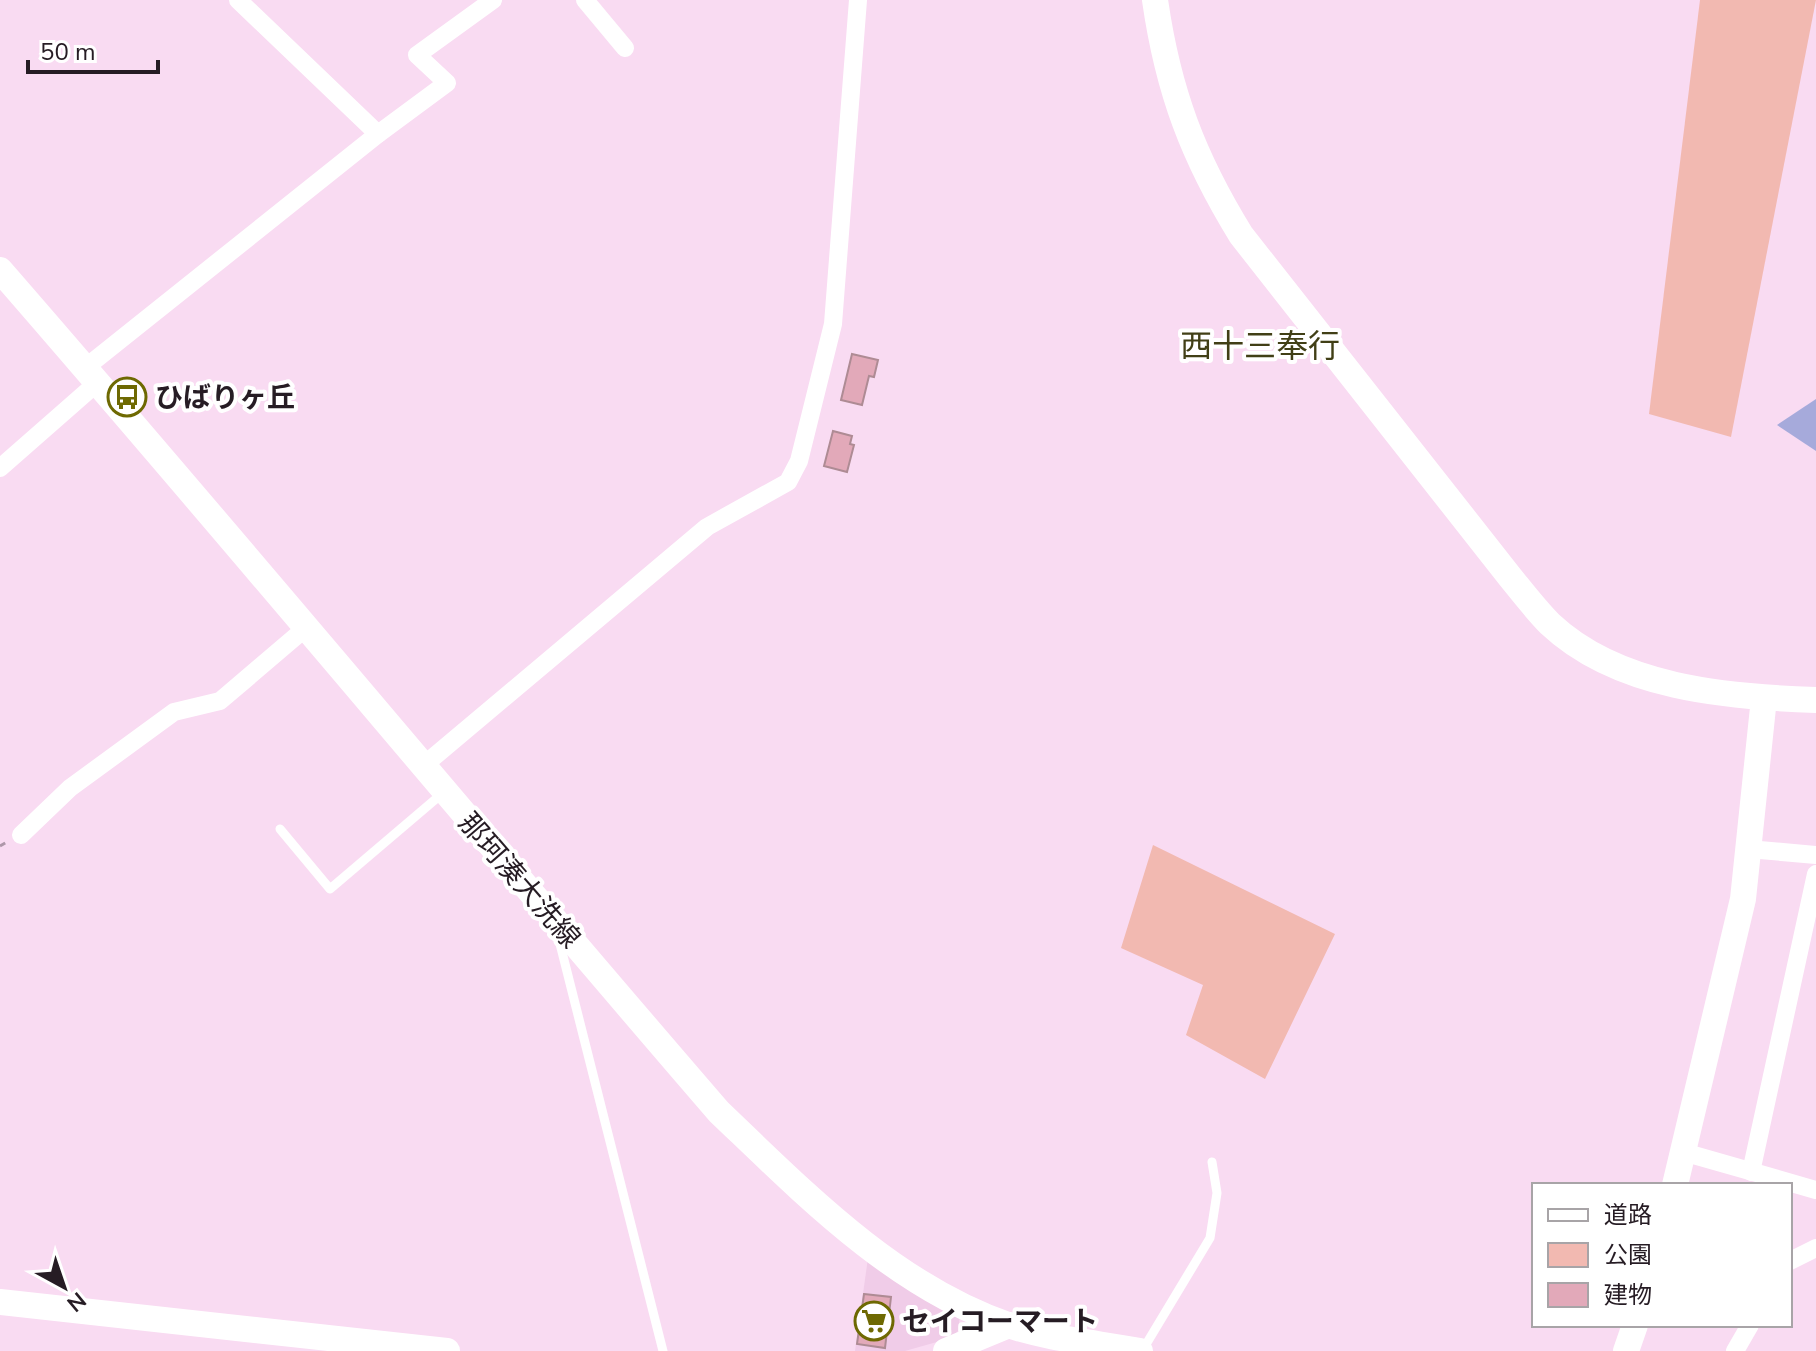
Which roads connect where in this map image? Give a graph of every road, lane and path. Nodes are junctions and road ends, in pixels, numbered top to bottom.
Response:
1 (238, 0) edge
2 (493, 0) edge
3 (585, 0) edge
4 (858, 0) edge
5 (1155, 0) edge
6 (625, 48) dead end
7 (378, 134) junction
8 (0, 270) edge
9 (92, 375) junction
10 (0, 468) edge
11 (308, 626) junction
12 (1764, 698) junction
13 (1816, 700) edge
14 (423, 766) junction
15 (444, 792) junction
16 (280, 829) dead end
17 (21, 835) dead end
18 (1748, 849) junction
19 (1816, 855) edge
20 (1816, 874) edge
21 (554, 921) junction
22 (1683, 1152) junction
23 (1212, 1162) dead end
24 (1751, 1172) junction
25 (1675, 1183) edge
26 (1791, 1183) edge
27 (1792, 1183) edge
28 (1816, 1190) edge
29 (1816, 1248) edge
30 (1792, 1260) edge
31 (0, 1302) edge
32 (1009, 1325) junction
33 (1634, 1327) edge
34 (1749, 1327) edge
35 (447, 1351) edge
36 (663, 1351) edge
37 (946, 1351) edge
38 (1141, 1351) edge
39 (1626, 1351) edge
40 (1735, 1351) edge

1 - 7 street
2 - 7 street
3 - 6 street
4 - 14 street
5 - 12 main road
7 - 9 street
8 - 9 main road, 那珂湊大洗線
9 - 10 street
9 - 11 main road, 那珂湊大洗線
11 - 14 main road, 那珂湊大洗線
11 - 17 street
12 - 13 main road
12 - 18 main road
14 - 15 main road, 那珂湊大洗線
15 - 16 lane
15 - 21 main road, 那珂湊大洗線
18 - 19 street
18 - 22 main road
20 - 24 street
21 - 32 main road, 那珂湊大洗線
21 - 36 lane
22 - 24 street
22 - 25 main road
23 - 38 lane
24 - 26 street
27 - 28 street
29 - 30 street
31 - 35 main road
32 - 37 main road
32 - 38 main road, 那珂湊大洗線
33 - 39 main road
34 - 40 street

